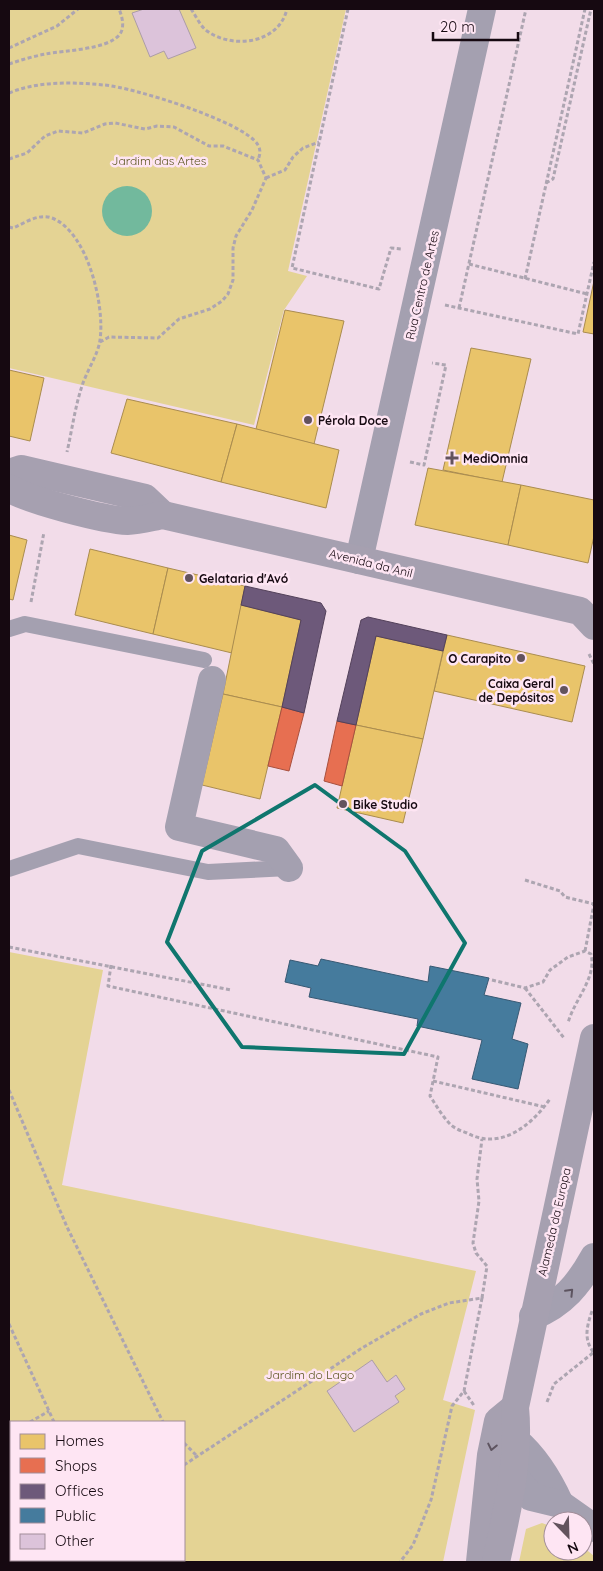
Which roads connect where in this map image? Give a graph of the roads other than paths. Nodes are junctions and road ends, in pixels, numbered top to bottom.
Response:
1 (482, 9) edge
2 (9, 473) edge
3 (9, 488) edge
4 (163, 514) junction
5 (359, 560) junction
6 (589, 613) edge
7 (9, 629) edge
8 (208, 670) joint
9 (289, 868) joint
10 (9, 869) edge
11 (594, 1038) edge
12 (594, 1257) edge
13 (534, 1316) junction
14 (515, 1407) junction
15 (516, 1441) junction
16 (513, 1474) junction
17 (560, 1504) junction
18 (507, 1514) junction
19 (594, 1528) edge
20 (480, 1562) edge
21 (496, 1562) edge

1 - 5 street, Rua Centro de Artes
2 - 4 street, Avenida da Anil
3 - 4 street, Avenida da Anil
4 - 5 street, Avenida da Anil
5 - 6 street, Avenida da Anil
7 - 8 lane
8 - 9 street
9 - 10 lane
11 - 13 street, Alameda da Europa
13 -> 12 street
13 - 14 street, Alameda da Europa
14 - 15 street, Alameda da Europa
14 -> 20 street
15 - 16 street, Alameda da Europa
15 - 17 street
16 - 17 street
16 - 18 street, Alameda da Europa
17 - 18 street
17 - 19 street
18 - 21 street, Alameda da Europa

